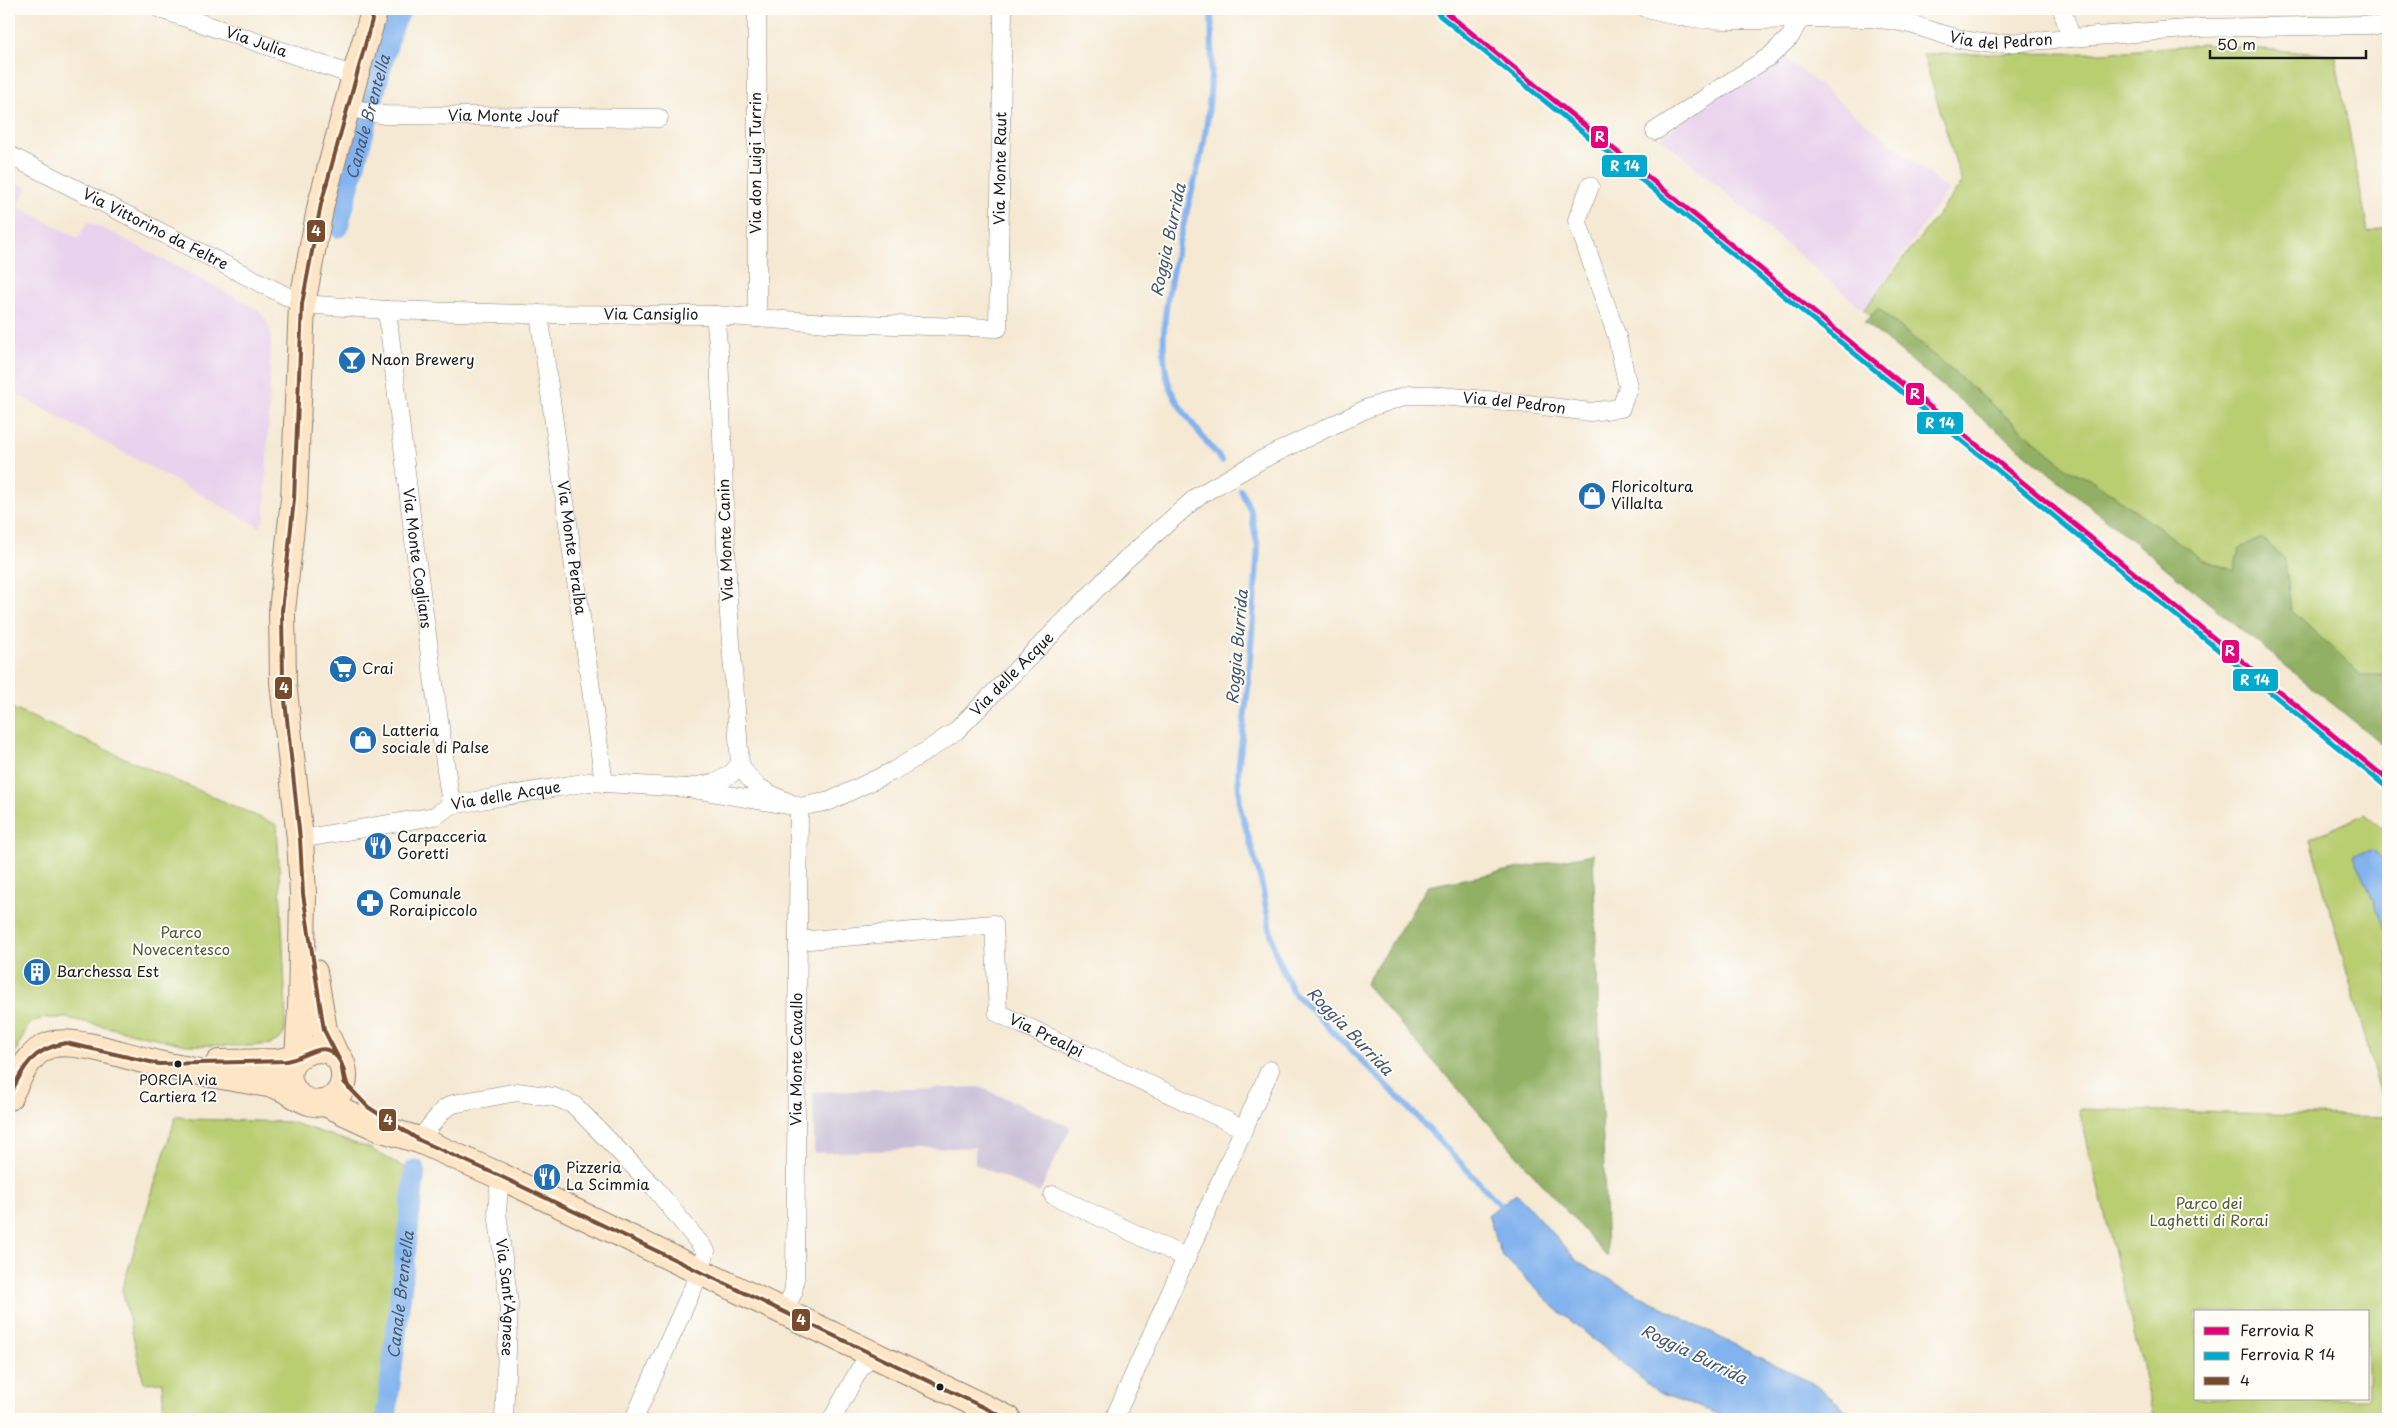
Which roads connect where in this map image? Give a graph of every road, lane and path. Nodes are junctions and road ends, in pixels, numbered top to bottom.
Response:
1 (160, 9) edge
2 (375, 9) edge
3 (757, 9) edge
4 (1003, 9) edge
5 (1647, 9) edge
6 (2062, 9) edge
7 (1880, 14) edge
8 (1800, 19) junction
9 (2388, 27) edge
10 (2071, 38) junction
11 (354, 76) junction
12 (355, 108) junction
13 (659, 118) dead end
14 (1655, 131) dead end
15 (9, 155) edge
16 (1590, 186) dead end
17 (302, 304) junction
18 (387, 310) junction
19 (539, 314) junction
20 (715, 315) junction
21 (757, 318) junction
22 (998, 328) joint
23 (1198, 496) joint
24 (740, 764) junction
25 (604, 783) junction
26 (688, 788) junction
27 (451, 805) junction
28 (799, 807) junction
29 (300, 839) junction
30 (303, 894) junction
31 (798, 941) junction
32 (336, 1056) junction
33 (296, 1058) junction
34 (158, 1064) junction
35 (1270, 1070) dead end
36 (344, 1082) junction
37 (297, 1095) junction
38 (9, 1097) edge
39 (325, 1103) junction
40 (1242, 1128) junction
41 (419, 1140) junction
42 (500, 1176) junction
43 (1053, 1195) dead end
44 (1187, 1258) junction
45 (700, 1272) junction
46 (784, 1311) junction
47 (872, 1353) junction
48 (504, 1419) edge
49 (634, 1419) edge
50 (832, 1419) edge
51 (1008, 1419) edge
52 (1114, 1419) edge

1 - 11 street, Via Julia
2 - 11 main road
3 - 21 street, Via don Luigi Turrin
4 - 22 street, Via Monte Raut
5 - 8 street, Via del Pedron
6 - 10 street
7 - 8 street, Via del Pedron
7 - 10 street, Via del Pedron
8 - 14 street
9 - 10 street, Via del Pedron
11 - 12 main road
12 - 13 street, Via Monte Jouf
12 - 17 main road
15 - 17 street, Via Vittorino da Feltre
16 - 23 street, Via del Pedron
17 - 18 street, Via Cansiglio
17 - 29 main road
18 - 19 street, Via Cansiglio
18 - 27 street, Via Monte Coglians
19 - 20 street, Via Cansiglio
19 - 25 street, Via Monte Peralba
20 - 21 street, Via Cansiglio
20 - 24 street, Via Monte Canin
21 - 22 street, Via Cansiglio
23 - 28 street, Via delle Acque
24 - 26 street, Via delle Acque
24 - 28 street
25 - 26 street, Via delle Acque
25 - 27 street, Via delle Acque
26 - 28 street, Via delle Acque
27 - 29 street, Via delle Acque
28 - 31 street, Via Monte Cavallo
29 - 30 main road
30 - 32 main road
30 - 33 main road
31 - 40 street, Via Prealpi
31 - 46 street, Via Monte Cavallo
32 - 33 main road
32 - 36 main road
33 - 34 main road
33 - 37 main road
34 - 37 main road
34 - 38 main road
35 - 40 street
36 - 39 main road
36 - 41 main road
37 - 39 main road
39 - 41 main road
40 - 44 street
41 - 42 main road
41 - 45 street
42 - 45 main road
42 - 48 street, Via Sant'Agnese
43 - 44 street
44 - 52 street
45 - 46 main road
45 - 49 street
46 - 47 main road
47 - 50 street
47 - 51 main road

